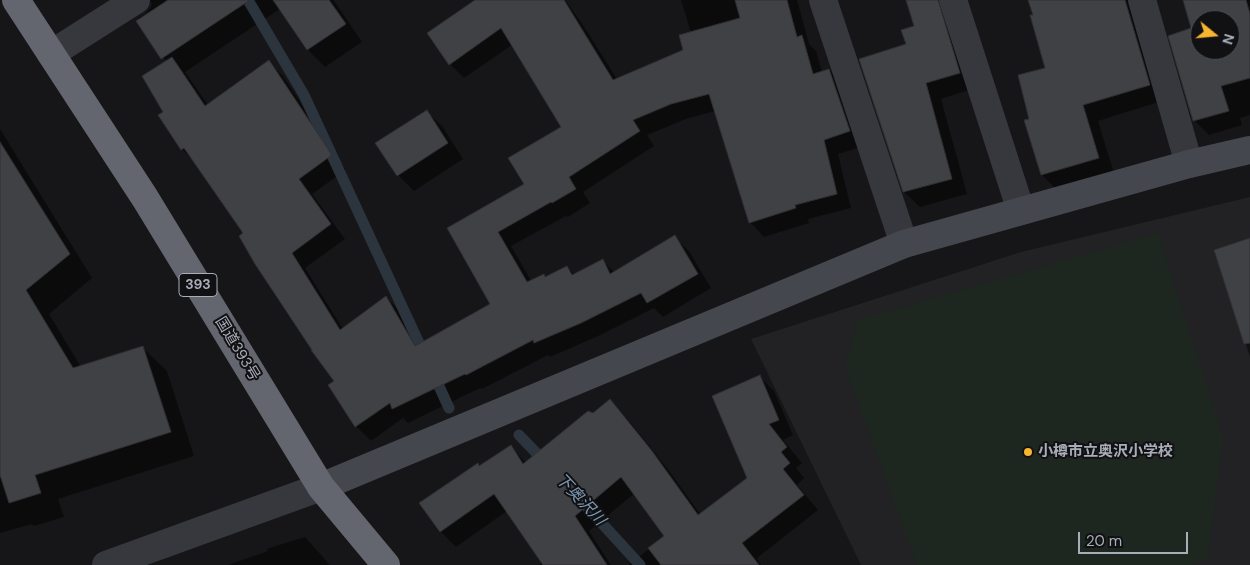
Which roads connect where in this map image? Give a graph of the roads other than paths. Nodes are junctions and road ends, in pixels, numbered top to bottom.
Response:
1 (16, 0) edge
2 (136, 0) edge
3 (823, 0) edge
4 (953, 0) edge
5 (1142, 0) edge
6 (51, 54) junction
7 (1250, 150) edge
8 (1189, 164) junction
9 (1021, 211) junction
10 (904, 244) junction
11 (322, 487) junction
12 (108, 565) edge
13 (386, 565) edge

1 - 6 highway, 国道393号 / 393
2 - 6 street
3 - 10 street
4 - 9 street
5 - 8 street
6 - 11 highway, 国道393号 / 393
7 - 8 street
8 - 9 street
9 - 10 street
10 - 11 street
11 - 12 street
11 - 13 highway, 国道393号 / 393

